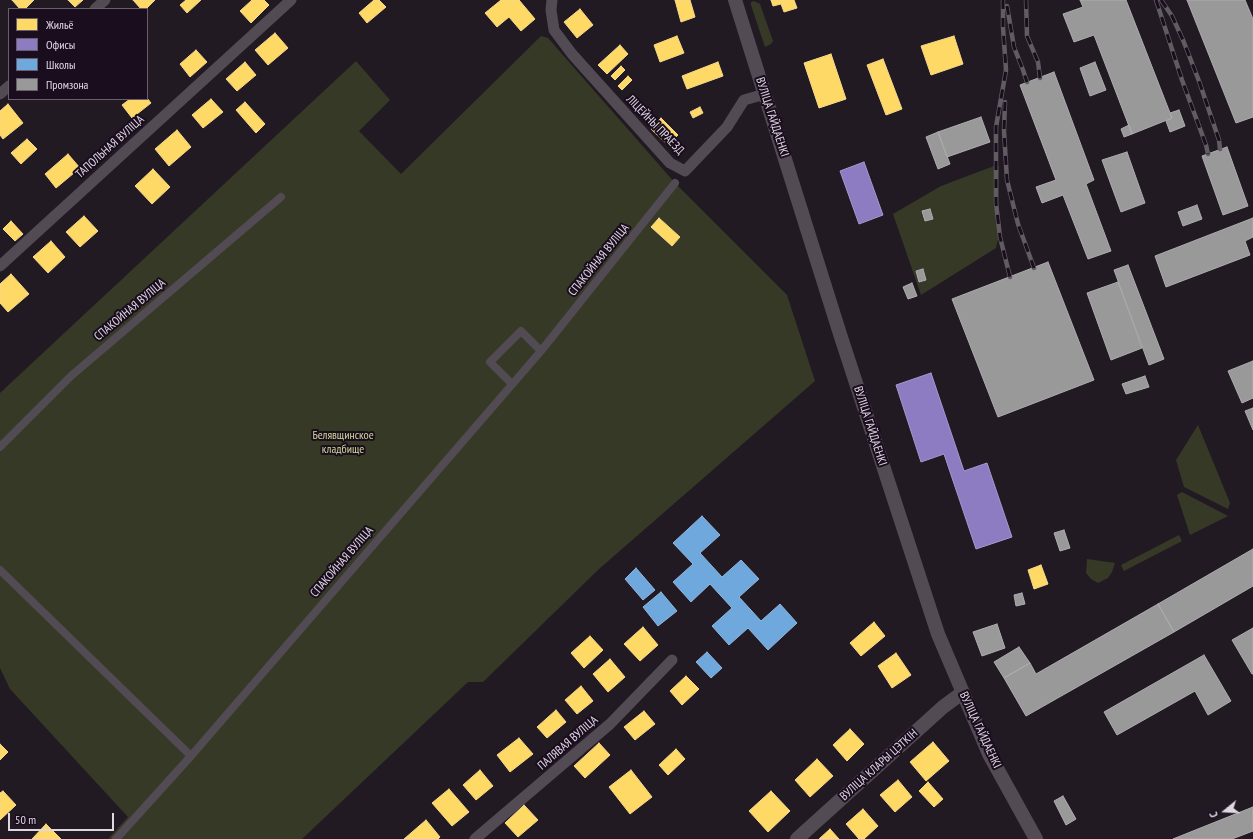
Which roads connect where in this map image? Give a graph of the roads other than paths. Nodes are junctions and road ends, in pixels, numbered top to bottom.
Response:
1 (105, 0) edge
2 (291, 0) edge
3 (552, 0) edge
4 (735, 0) edge
5 (96, 8) edge
6 (8, 87) edge
7 (0, 94) edge
8 (765, 94) junction
9 (675, 183) dead end
10 (281, 197) dead end
11 (0, 266) edge
12 (540, 351) junction
13 (512, 384) junction
14 (0, 447) edge
15 (0, 570) edge
16 (672, 660) dead end
17 (962, 692) junction
18 (191, 756) junction
19 (116, 839) edge
20 (476, 839) edge
21 (797, 839) edge
22 (1036, 839) edge

1 - 5 street
2 - 11 street, ТАПОЛЬНАЯ ВУЛІЦА
3 - 8 street, ЛІЦЕЙНЫ ПРАЕЗД
4 - 8 street, ВУЛІЦА ГАЙДАЕНКІ
6 - 7 street
8 - 17 street, ВУЛІЦА ГАЙДАЕНКІ
9 - 12 street, СПАКОЙНАЯ ВУЛІЦА
10 - 14 street, СПАКОЙНАЯ ВУЛІЦА
12 - 13 street, СПАКОЙНАЯ ВУЛІЦА
12 - 13 street
13 - 18 street, СПАКОЙНАЯ ВУЛІЦА
15 - 18 street
16 - 20 street, ПАЛЯВАЯ ВУЛІЦА
17 - 21 street, ВУЛІЦА КЛАРЫ ЦЭТКІН
17 - 22 street, ВУЛІЦА ГАЙДАЕНКІ
18 - 19 street, СПАКОЙНАЯ ВУЛІЦА

